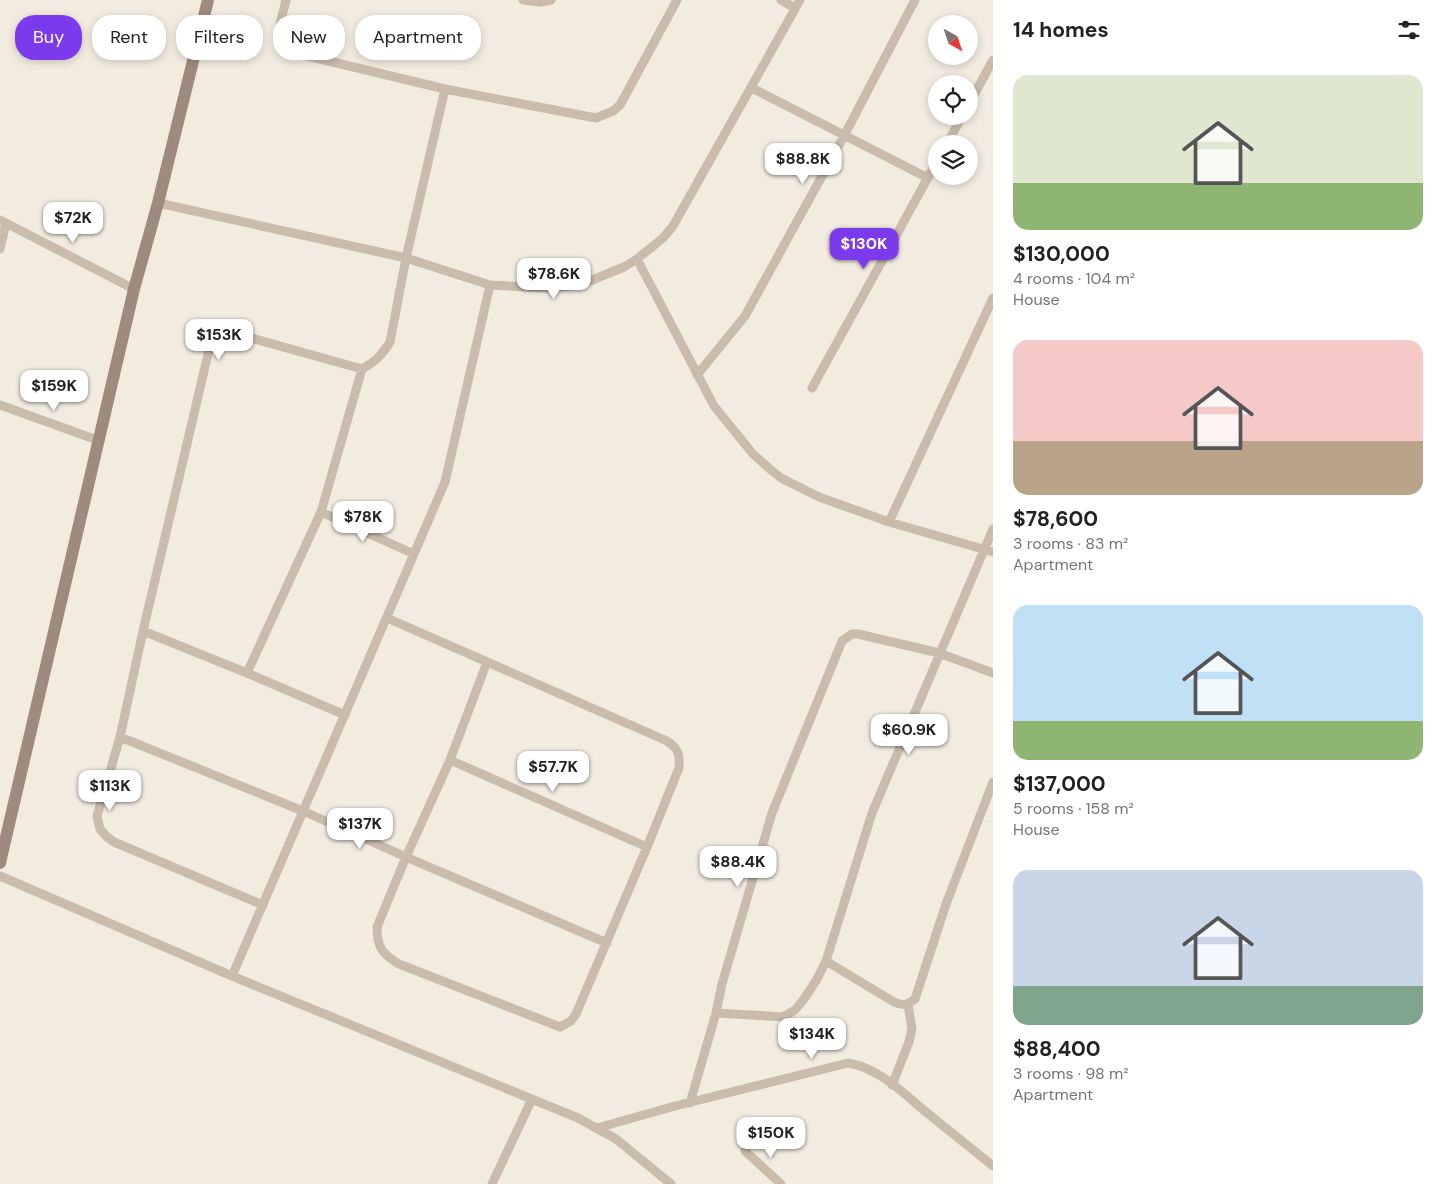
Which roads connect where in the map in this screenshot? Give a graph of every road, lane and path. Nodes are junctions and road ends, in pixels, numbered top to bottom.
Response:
1 (208, 0) edge
2 (286, 0) edge
3 (523, 0) edge
4 (551, 0) edge
5 (677, 0) edge
6 (781, 0) edge
7 (915, 0) edge
8 (798, 4) edge
9 (993, 60) edge
10 (752, 88) junction
11 (978, 88) edge
12 (445, 89) junction
13 (844, 136) junction
14 (928, 178) joint
15 (158, 203) junction
16 (3, 221) edge
17 (0, 249) edge
18 (406, 258) junction
19 (637, 259) junction
20 (490, 285) junction
21 (134, 289) junction
22 (993, 298) edge
23 (362, 368) junction
24 (697, 375) junction
25 (812, 388) dead end
26 (0, 405) edge
27 (100, 441) junction
28 (321, 512) junction
29 (889, 522) junction
30 (993, 529) edge
31 (989, 551) edge
32 (414, 554) junction
33 (387, 618) junction
34 (143, 631) junction
35 (940, 653) junction
36 (487, 662) junction
37 (247, 673) junction
38 (993, 673) edge
39 (345, 715) junction
40 (120, 737) junction
41 (450, 760) junction
42 (993, 782) edge
43 (303, 811) junction
44 (648, 847) junction
45 (406, 857) junction
46 (0, 863) edge
47 (0, 876) edge
48 (263, 905) junction
49 (607, 943) junction
50 (826, 960) junction
51 (232, 976) junction
52 (908, 1004) junction
53 (716, 1012) junction
54 (892, 1085) junction
55 (532, 1099) junction
56 (690, 1103) junction
57 (597, 1128) junction
58 (745, 1150) dead end
59 (993, 1166) edge
60 (492, 1184) edge
61 (671, 1184) edge
62 (781, 1184) edge

1 - 15 street
2 - 12 street
3 - 4 street
5 - 12 street
6 - 8 street
7 - 13 street
8 - 10 street
9 - 11 street
10 - 13 street
10 - 19 street
12 - 18 street
13 - 14 street
13 - 24 street
14 - 25 street
15 - 18 street
15 - 21 street
16 - 17 street
16 - 21 street
18 - 20 street
18 - 23 street
19 - 20 street
19 - 24 street
20 - 32 street
21 - 27 street
22 - 29 street
23 - 28 street
23 - 34 street
24 - 29 street
26 - 27 street
27 - 46 street
28 - 32 street
28 - 37 street
29 - 31 street
30 - 31 street
31 - 35 street
32 - 33 street
33 - 36 street
33 - 39 street
34 - 37 street
34 - 40 street
35 - 38 street
35 - 50 street
35 - 53 street
36 - 41 street
36 - 44 street
37 - 39 street
39 - 43 street
40 - 43 street
40 - 48 street
41 - 44 street
41 - 45 street
42 - 52 street
43 - 45 street
43 - 48 street
44 - 49 street
45 - 49 street
45 - 49 street
47 - 51 street
48 - 51 street
50 - 52 street
50 - 53 street
51 - 55 street
52 - 54 street
53 - 56 street
54 - 56 street
54 - 59 street
55 - 57 street
55 - 60 street
56 - 57 street
57 - 61 street
58 - 62 street

